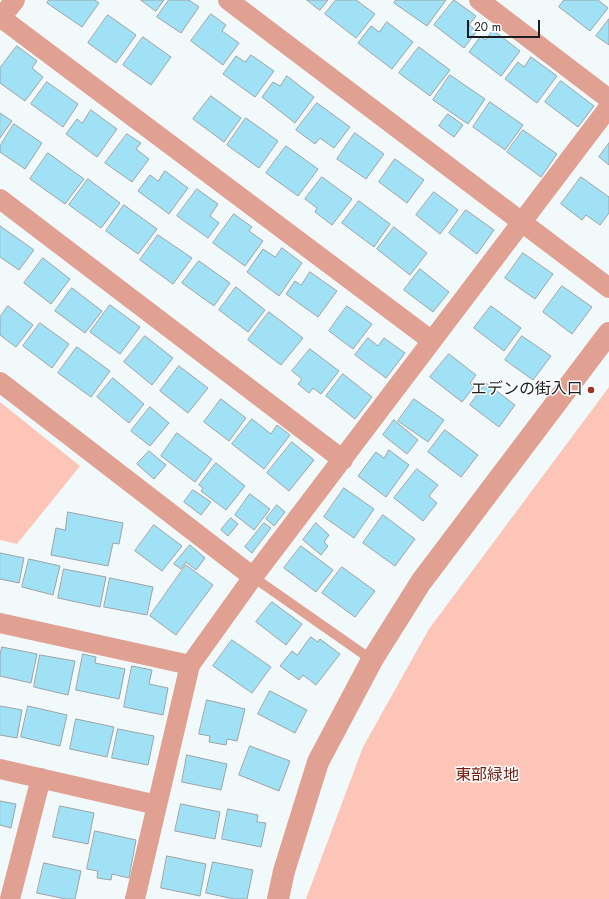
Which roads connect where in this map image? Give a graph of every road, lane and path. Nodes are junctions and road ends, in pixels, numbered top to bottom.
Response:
1 (14, 0) edge
2 (228, 0) edge
3 (479, 0) edge
4 (0, 18) edge
5 (609, 99) edge
6 (609, 108) edge
7 (0, 199) edge
8 (522, 222) junction
9 (609, 288) edge
10 (609, 333) edge
11 (432, 341) junction
12 (0, 382) edge
13 (343, 460) junction
14 (253, 577) junction
15 (0, 623) edge
16 (372, 660) junction
17 (190, 665) junction
18 (0, 769) edge
19 (41, 778) junction
20 (157, 805) junction
21 (10, 899) edge
22 (135, 899) edge
23 (278, 899) edge

1 - 4 street
2 - 8 street
3 - 5 street
4 - 11 street
6 - 8 street
7 - 13 street
8 - 9 street
8 - 11 street
10 - 16 street
11 - 13 street
12 - 14 street
13 - 14 street
14 - 16 lane
14 - 17 street
15 - 17 street
16 - 23 street
17 - 20 street
18 - 19 street
19 - 20 street
19 - 21 street
20 - 22 street

